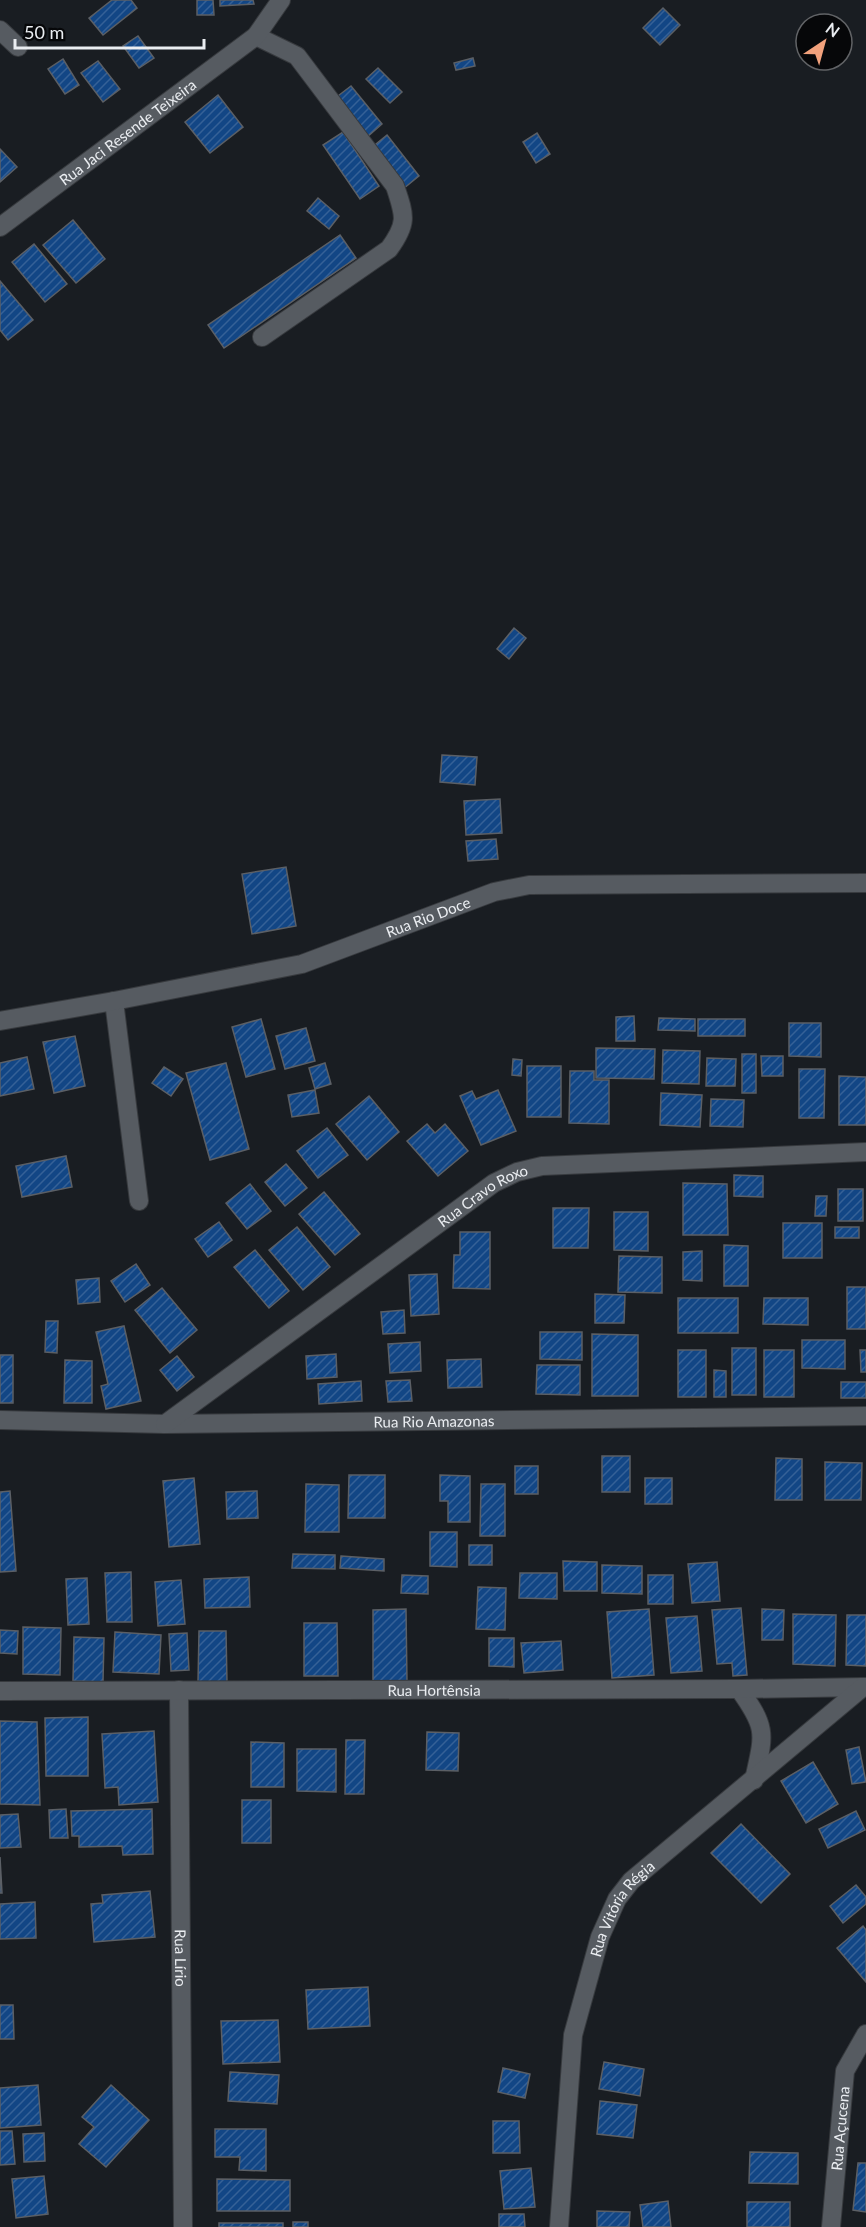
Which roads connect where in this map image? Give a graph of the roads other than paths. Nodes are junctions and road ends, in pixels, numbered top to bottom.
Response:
1 (281, 0) edge
2 (0, 30) edge
3 (256, 36) junction
4 (18, 47) dead end
5 (0, 227) edge
6 (262, 337) dead end
7 (866, 883) edge
8 (114, 1001) junction
9 (0, 1021) edge
10 (866, 1152) edge
11 (140, 1200) dead end
12 (866, 1416) edge
13 (0, 1420) edge
14 (165, 1424) junction
15 (865, 1687) edge
16 (740, 1689) junction
17 (179, 1690) junction
18 (0, 1691) edge
19 (754, 1779) junction
20 (866, 2034) edge
21 (183, 2227) edge
22 (559, 2227) edge
23 (831, 2227) edge

1 - 3 street, Rua Jaci Resende Teixeira
2 - 4 street
3 - 5 street, Rua Jaci Resende Teixeira
3 - 6 street
7 - 8 street, Rua Rio Doce
8 - 9 street, Rua Rio Doce
8 - 11 street
10 - 14 street, Rua Cravo Roxo
12 - 14 street, Rua Rio Amazonas
13 - 14 street, Rua Rio Amazonas
15 - 16 street, Rua Hortênsia
15 - 19 street, Rua Vitória Régia
16 - 17 street, Rua Hortênsia
16 - 19 street
17 - 18 street, Rua Hortênsia
17 - 21 street, Rua Lírio
19 - 22 street, Rua Vitória Régia
20 - 23 street, Rua Açucena

